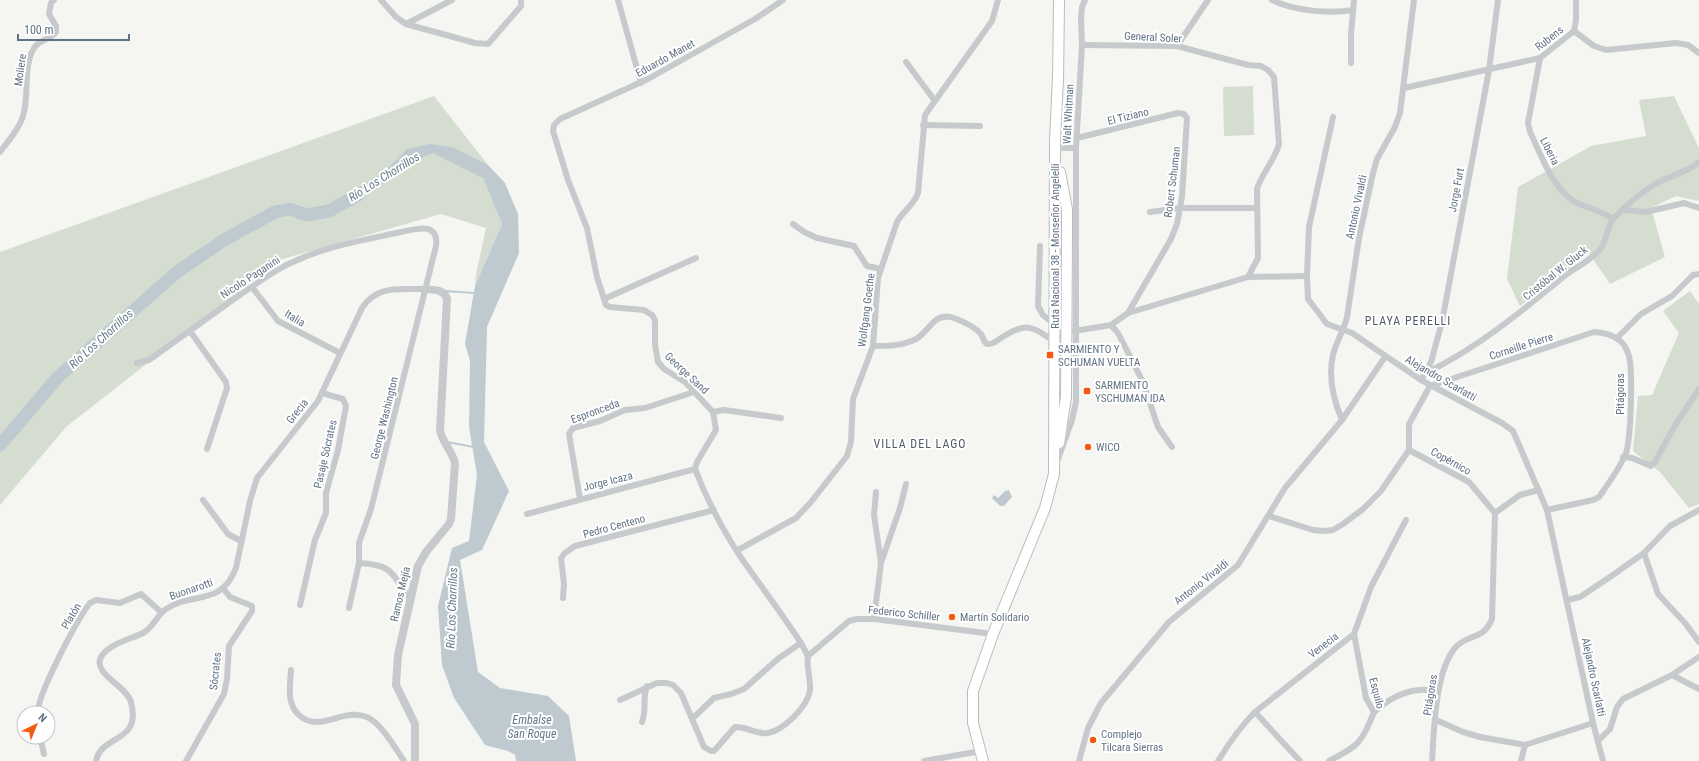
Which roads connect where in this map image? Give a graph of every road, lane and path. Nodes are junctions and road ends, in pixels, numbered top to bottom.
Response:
1 (54, 0) edge
2 (381, 0) edge
3 (452, 0) edge
4 (521, 0) edge
5 (618, 0) edge
6 (782, 0) edge
7 (998, 0) edge
8 (1059, 0) edge
9 (1085, 0) edge
10 (1208, 0) edge
11 (1272, 0) edge
12 (1354, 0) edge
13 (1414, 0) edge
14 (1498, 0) edge
15 (1576, 0) edge
16 (1353, 10) junction
17 (406, 24) junction
18 (1574, 30) junction
19 (1082, 45) junction
20 (1177, 46) junction
21 (1699, 52) edge
22 (1540, 58) junction
23 (906, 62) dead end
24 (1351, 63) dead end
25 (1489, 70) junction
26 (1058, 77) junction
27 (641, 83) junction
28 (1404, 88) junction
29 (935, 101) junction
30 (1184, 114) joint
31 (1332, 117) dead end
32 (923, 125) junction
33 (980, 126) dead end
34 (1077, 138) junction
35 (1060, 148) junction
36 (1076, 148) junction
37 (0, 152) edge
38 (1699, 162) edge
39 (1180, 208) junction
40 (1257, 208) junction
41 (1699, 208) edge
42 (1624, 210) junction
43 (1150, 212) dead end
44 (1613, 219) junction
45 (792, 224) dead end
46 (434, 232) joint
47 (1054, 234) junction
48 (1040, 246) dead end
49 (696, 258) dead end
50 (880, 269) junction
51 (1699, 274) edge
52 (1307, 276) junction
53 (1248, 277) junction
54 (252, 287) junction
55 (426, 289) junction
56 (604, 299) junction
57 (1128, 313) junction
58 (1055, 325) junction
59 (1111, 325) junction
60 (1344, 329) junction
61 (1072, 330) junction
62 (190, 331) junction
63 (1617, 338) junction
64 (1054, 342) junction
65 (873, 346) junction
66 (340, 353) junction
67 (1386, 357) junction
68 (137, 363) dead end
69 (1426, 373) junction
70 (1421, 380) junction
71 (1430, 386) junction
72 (1699, 389) edge
73 (694, 392) junction
74 (322, 393) junction
75 (713, 412) junction
76 (781, 418) dead end
77 (1342, 420) junction
78 (1172, 447) dead end
79 (207, 449) dead end
80 (1409, 450) junction
81 (1623, 457) junction
82 (1055, 464) junction
83 (695, 469) junction
84 (906, 484) dead end
85 (1539, 490) junction
86 (876, 492) dead end
87 (580, 499) junction
88 (203, 500) dead end
89 (714, 510) junction
90 (1547, 510) junction
91 (1699, 510) edge
92 (1495, 513) junction
93 (527, 514) dead end
94 (1269, 516) junction
95 (1406, 520) dead end
96 (241, 541) junction
97 (738, 550) junction
98 (1644, 553) junction
99 (359, 563) junction
100 (881, 563) junction
101 (223, 588) junction
102 (563, 598) dead end
103 (410, 599) junction
104 (1567, 600) junction
105 (300, 605) dead end
106 (349, 608) dead end
107 (161, 612) junction
108 (874, 619) junction
109 (993, 634) junction
110 (1354, 634) junction
111 (1699, 642) edge
112 (801, 643) junction
113 (808, 656) junction
114 (1699, 657) edge
115 (291, 670) dead end
116 (1672, 675) junction
117 (647, 686) junction
118 (1699, 688) edge
119 (1438, 692) junction
120 (620, 700) dead end
121 (38, 705) edge
122 (1255, 712) junction
123 (1374, 712) junction
124 (693, 718) junction
125 (1436, 720) junction
126 (642, 722) dead end
127 (1593, 723) junction
128 (1598, 741) junction
129 (42, 745) edge
130 (1525, 745) junction
131 (44, 754) dead end
132 (982, 756) edge
133 (96, 761) edge
134 (186, 761) edge
135 (404, 761) edge
136 (415, 761) edge
137 (924, 761) edge
138 (1079, 761) edge
139 (1218, 761) edge
140 (1300, 761) edge
141 (1329, 761) edge
142 (1432, 761) edge
143 (1521, 761) edge
144 (1603, 761) edge

1 - 37 street, Moliere
2 - 17 street
3 - 17 street
4 - 17 street
5 - 27 street
6 - 27 street, Eduardo Manet
7 - 29 street, Wolfgang Goethe
8 - 26 main road, Ruta Nacional 38 - Monseñor Angelelli
9 - 19 street, Walt Whitman
10 - 20 street
11 - 16 street
12 - 16 street
13 - 28 street, Antonio Vivaldi
14 - 25 street, Jorge Furt
15 - 18 street
16 - 24 street
18 - 21 street, Rubens
18 - 22 street, Rubens
19 - 20 street, General Soler
19 - 34 street, Walt Whitman
20 - 40 street, General Soler
22 - 25 street, Rubens
22 - 44 street, Liberia
23 - 29 street
25 - 28 street, Rubens
25 - 69 street, Jorge Furt
26 - 35 main road, Ruta Nacional 38 - Monseñor Angelelli
26 - 47 main road, Ruta Nacional 38 - Monseñor Angelelli
27 - 56 street, Eduardo Manet
28 - 60 street, Antonio Vivaldi
29 - 32 street, Wolfgang Goethe
30 - 34 street, El Tiziano
30 - 39 street, Robert Schuman
31 - 52 street, Alejandro Scarlatti
32 - 33 street
32 - 50 street, Wolfgang Goethe
34 - 36 street, Walt Whitman
35 - 36 street
35 - 61 main road, Ruta Nacional 38 - Monseñor Angelelli
36 - 61 street, Walt Whitman
38 - 42 street, Cristóbal W. Gluck
39 - 40 street
39 - 43 street
39 - 57 street, Robert Schuman
40 - 53 street
41 - 42 street
42 - 44 street, Cristóbal W. Gluck
44 - 69 street, Cristóbal W. Gluck
45 - 50 street
46 - 54 street, Nícolo Paganini
46 - 55 street, George Washington
47 - 58 main road, Ruta Nacional 38 - Monseñor Angelelli
47 - 61 main road
48 - 58 street
49 - 56 street
50 - 65 street, Wolfgang Goethe
51 - 63 street
52 - 53 street
52 - 60 street, Alejandro Scarlatti
53 - 57 street
54 - 62 street, Nícolo Paganini
54 - 66 street, Italia
55 - 66 street, Grecia
55 - 99 street, George Washington
55 - 103 street, Ramos Mejía
56 - 73 street, George Sand
57 - 59 street
58 - 64 main road, Ruta Nacional 38 - Monseñor Angelelli
59 - 61 street
59 - 78 street
60 - 67 street, Alejandro Scarlatti
60 - 77 street, Antonio Vivaldi
61 - 64 main road
61 - 82 main road, Ruta Nacional 38 - Monseñor Angelelli
62 - 68 street, Nícolo Paganini
62 - 79 street
63 - 71 street, Corneille Pierre
63 - 81 street, Pitágoras
64 - 65 street
64 - 82 main road, Ruta Nacional 38 - Monseñor Angelelli
65 - 97 street, Wolfgang Goethe
66 - 74 street, Grecia
67 - 70 street, Alejandro Scarlatti
67 - 77 street, Antonio Vivaldi
69 - 70 street, Jorge Furt
70 - 71 street, Alejandro Scarlatti
71 - 80 street
71 - 85 street, Alejandro Scarlatti
72 - 81 street
73 - 75 street, George Sand
73 - 87 street, Espronceda
74 - 96 street, Grecia
74 - 105 street, Pasaje Sócrates
75 - 76 street
75 - 83 street
77 - 94 street, Antonio Vivaldi
80 - 92 street, Copérnico
80 - 94 street
81 - 90 street, Pitágoras
82 - 109 main road, Ruta Nacional 38 - Monseñor Angelelli
83 - 87 street, Jorge Icaza
83 - 89 street
84 - 100 street
85 - 90 street, Alejandro Scarlatti
85 - 92 street
86 - 100 street
87 - 93 street, Jorge Icaza
88 - 96 street
89 - 97 street
89 - 102 street, Pedro Centeno
90 - 104 street, Alejandro Scarlatti
91 - 98 street
92 - 119 street, Pitágoras
94 - 138 street, Antonio Vivaldi
95 - 110 street, Venecia
96 - 101 street, Grecia
97 - 112 street
98 - 104 street
98 - 111 street
99 - 103 street
99 - 106 street, George Washington
100 - 108 street
101 - 107 street, Buonarotti
101 - 134 street, Sócrates
103 - 136 street, Ramos Mejía
104 - 127 street, Alejandro Scarlatti
107 - 121 street, Platón
107 - 133 street, Buonarotti
108 - 109 street, Federico Schiller
108 - 113 street, Federico Schiller
109 - 132 main road, Ruta Nacional 38 - Monseñor Angelelli
110 - 122 street, Venecia
110 - 123 street, Esquilo
112 - 113 street
112 - 124 street
113 - 124 street
114 - 116 street
115 - 135 street
116 - 118 street
116 - 128 street
117 - 120 street
117 - 124 street
117 - 126 street
119 - 123 street
119 - 125 street, Pitágoras
122 - 139 street, Venecia
122 - 140 street
123 - 141 street, Esquilo
125 - 130 street
125 - 142 street, Pitágoras
127 - 128 street, Alejandro Scarlatti
127 - 130 street
128 - 144 street, Alejandro Scarlatti
129 - 131 street
130 - 143 street
132 - 137 street

